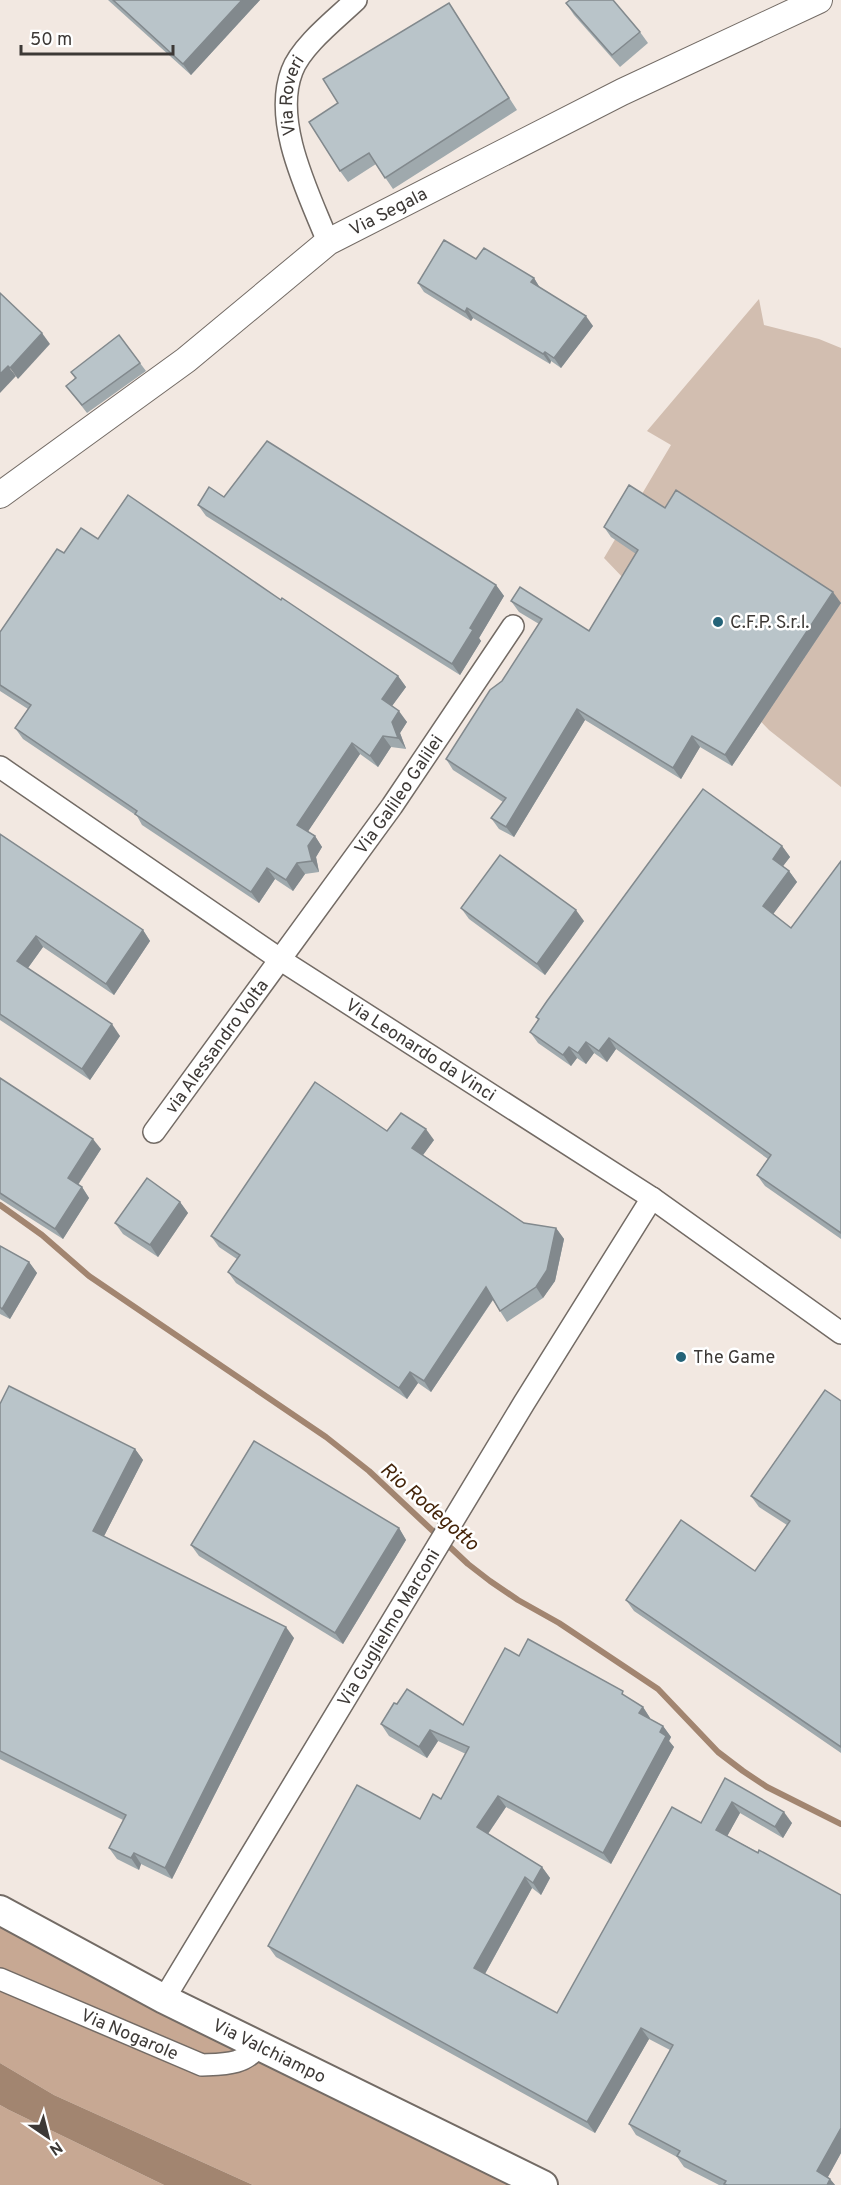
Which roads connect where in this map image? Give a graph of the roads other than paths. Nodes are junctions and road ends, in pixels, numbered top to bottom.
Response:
1 (356, 0) edge
2 (819, 0) edge
3 (328, 242) junction
4 (0, 495) edge
5 (513, 626) dead end
6 (0, 767) edge
7 (281, 960) junction
8 (154, 1132) dead end
9 (652, 1198) junction
10 (841, 1333) edge
11 (0, 1910) edge
12 (0, 1979) edge
13 (164, 1999) junction
14 (259, 2044) junction
15 (543, 2185) edge

1 - 3 street, Via Roveri
2 - 3 street, Via Segala
3 - 4 street, Via Segala
5 - 7 street, Via Galileo Galilei
6 - 7 street, Via Leonardo da Vinci
7 - 8 street, via Alessandro Volta
7 - 9 street, Via Leonardo da Vinci
9 - 10 street, Via Leonardo da Vinci
9 - 13 street, Via Guglielmo Marconi
11 - 13 main road, Via Valchiampo
12 - 14 street, Via Nogarole
13 - 14 main road, Via Valchiampo
14 - 15 main road, Via Valchiampo

